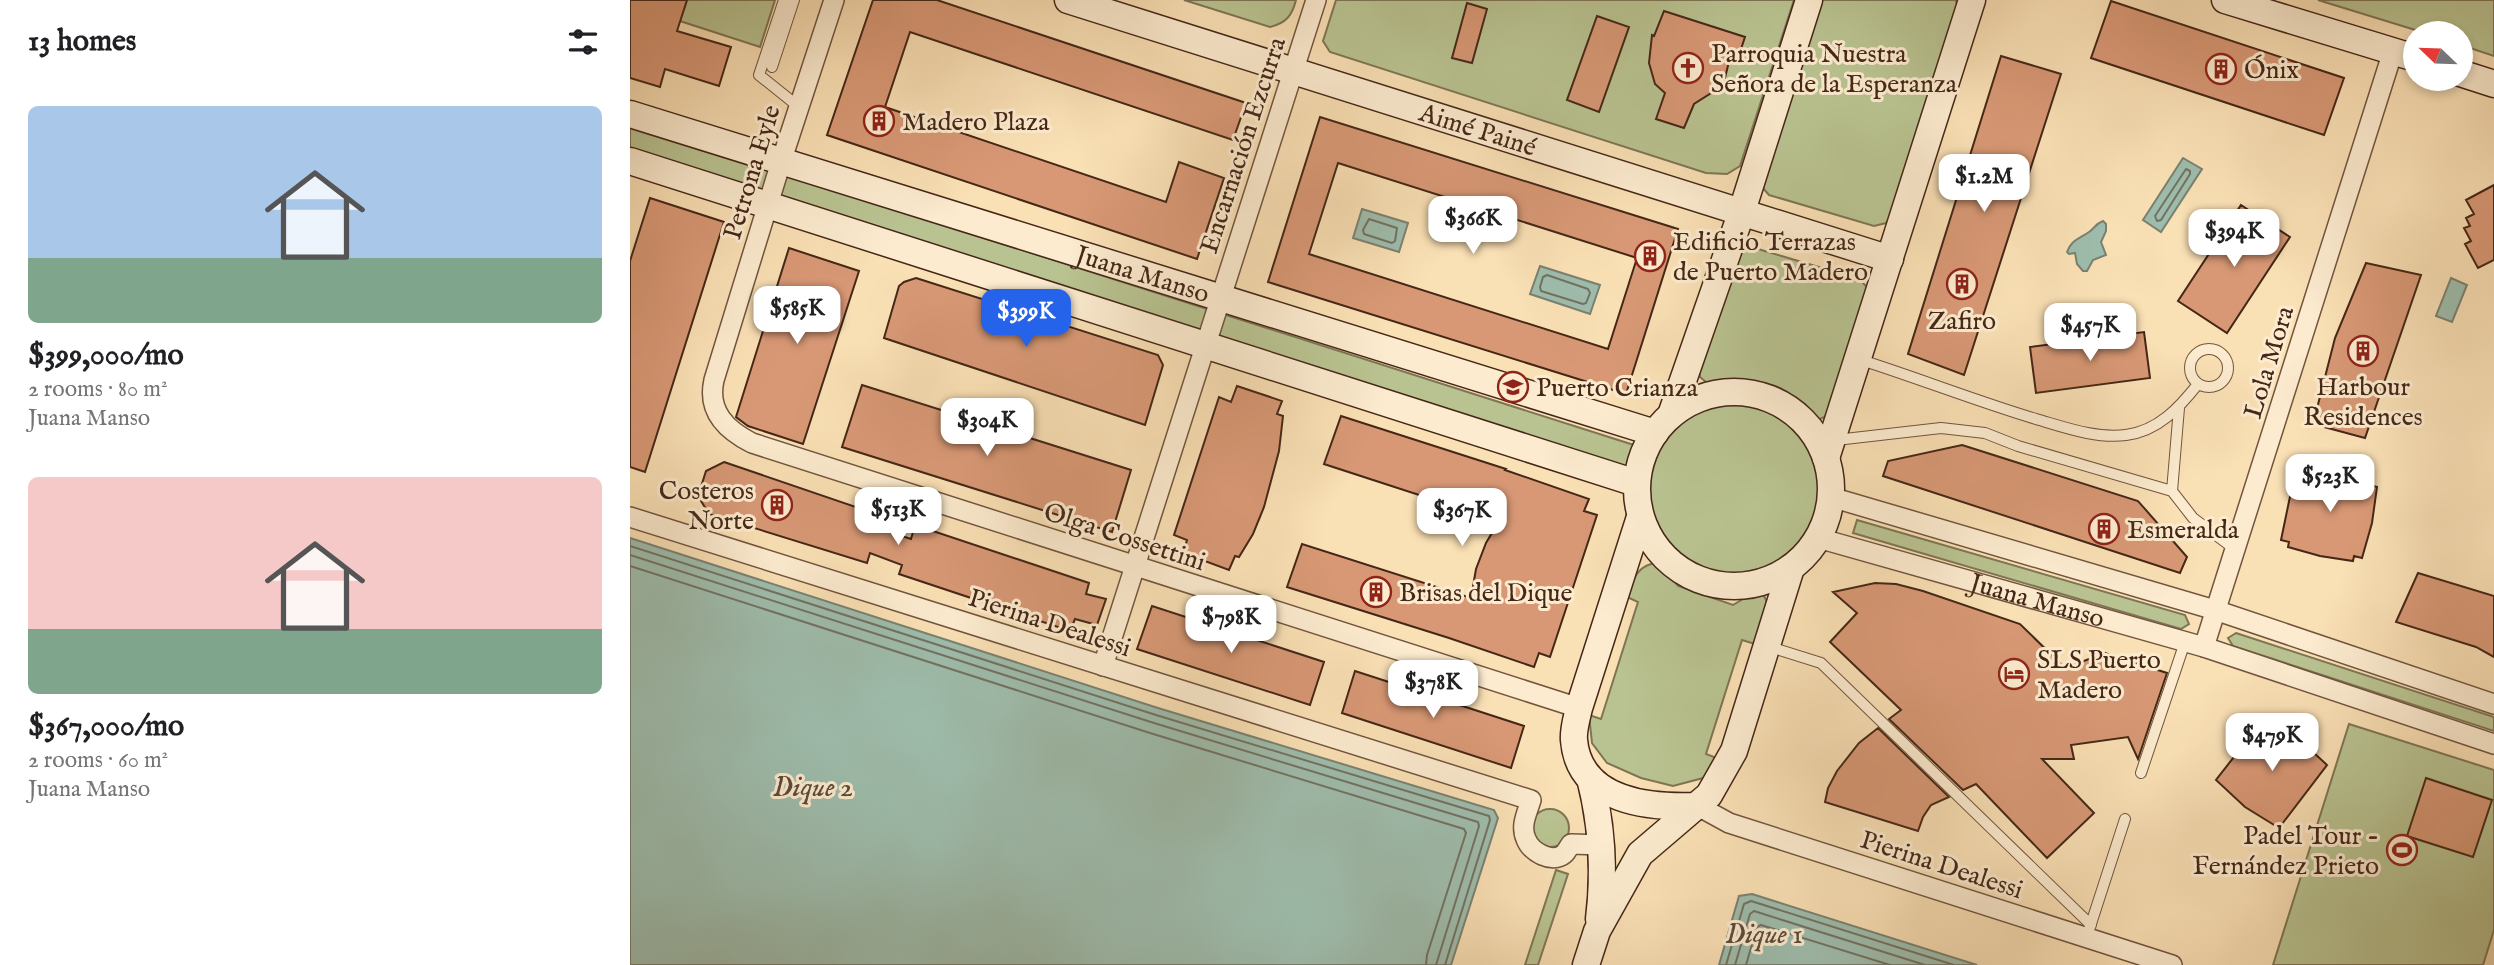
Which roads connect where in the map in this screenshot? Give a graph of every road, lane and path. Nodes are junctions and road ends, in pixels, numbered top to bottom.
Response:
1 (784, 0) edge
2 (794, 0) edge
3 (834, 0) edge
4 (1068, 0) edge
5 (1316, 0) edge
6 (1809, 0) edge
7 (1972, 0) edge
8 (2225, 0) edge
9 (2403, 55) edge
10 (2403, 58) edge
11 (772, 67) dead end
12 (1294, 71) junction
13 (2473, 77) edge
14 (2494, 84) edge
15 (799, 107) junction
16 (630, 114) edge
17 (630, 160) edge
18 (781, 162) junction
19 (768, 205) junction
20 (1741, 214) junction
21 (1890, 260) junction
22 (1220, 299) junction
23 (1205, 347) junction
24 (1858, 359) junction
25 (2198, 384) junction
26 (713, 401) joint
27 (2179, 408) junction
28 (1663, 424) junction
29 (1829, 449) junction
30 (1636, 484) junction
31 (2172, 491) junction
32 (1831, 497) junction
33 (630, 517) edge
34 (1640, 517) junction
35 (1818, 538) junction
36 (2236, 551) junction
37 (1136, 567) junction
38 (1791, 568) junction
39 (2215, 610) junction
40 (2185, 642) junction
41 (1767, 646) junction
42 (2204, 647) junction
43 (1103, 666) junction
44 (2494, 704) edge
45 (1579, 708) junction
46 (2494, 744) edge
47 (2141, 773) dead end
48 (1590, 778) junction
49 (1698, 807) junction
50 (2125, 819) dead end
51 (1602, 845) junction
52 (1597, 931) junction
53 (2089, 931) junction
54 (1586, 965) edge
55 (2172, 965) edge

1 - 15 lane
2 - 11 lane
3 - 15 street, Petrona Eyle
4 - 12 street, Aimé Painé
5 - 12 street, Encarnación Ezcurra
6 - 20 street
7 - 21 street
8 - 9 street
10 - 36 street, Lola Mora
12 - 20 street, Aimé Painé
12 - 22 street, Encarnación Ezcurra
13 - 14 street
15 - 18 street, Petrona Eyle
16 - 18 street, Juana Manso
17 - 19 street, Juana Manso
18 - 19 street, Petrona Eyle
18 - 22 street, Juana Manso
19 - 23 street, Juana Manso
19 - 26 street, Petrona Eyle
20 - 21 street, Aimé Painé
20 - 28 street
21 - 24 street
22 - 23 street, Encarnación Ezcurra
22 - 28 street, Juana Manso
23 - 30 street, Juana Manso
23 - 37 street, Encarnación Ezcurra
24 - 27 lane
24 - 29 street
25 - 25 lane
25 - 27 lane
26 - 37 street, Olga Cossettini
27 - 31 lane
28 - 29 street
28 - 30 street
29 - 31 lane
29 - 32 street
30 - 34 street
31 - 36 lane
32 - 35 street
32 - 39 street, Juana Manso
33 - 43 street, Pierina Dealessi
34 - 38 street
34 - 45 street
35 - 38 street
35 - 40 street, Juana Manso
36 - 39 street, Lola Mora
37 - 43 street, Encarnación Ezcurra
37 - 45 street, Olga Cossettini
38 - 41 street
39 - 42 street, Lola Mora
39 - 44 street, Juana Manso
40 - 42 street, Juana Manso
40 - 47 lane
41 - 49 street
41 - 53 lane
42 - 46 street, Juana Manso
43 - 51 street, Pierina Dealessi
45 - 48 street
48 - 49 street
48 - 51 street
49 - 52 street
49 - 53 street, Pierina Dealessi
50 - 53 lane
51 - 52 street
52 - 54 street
53 - 55 street, Pierina Dealessi

